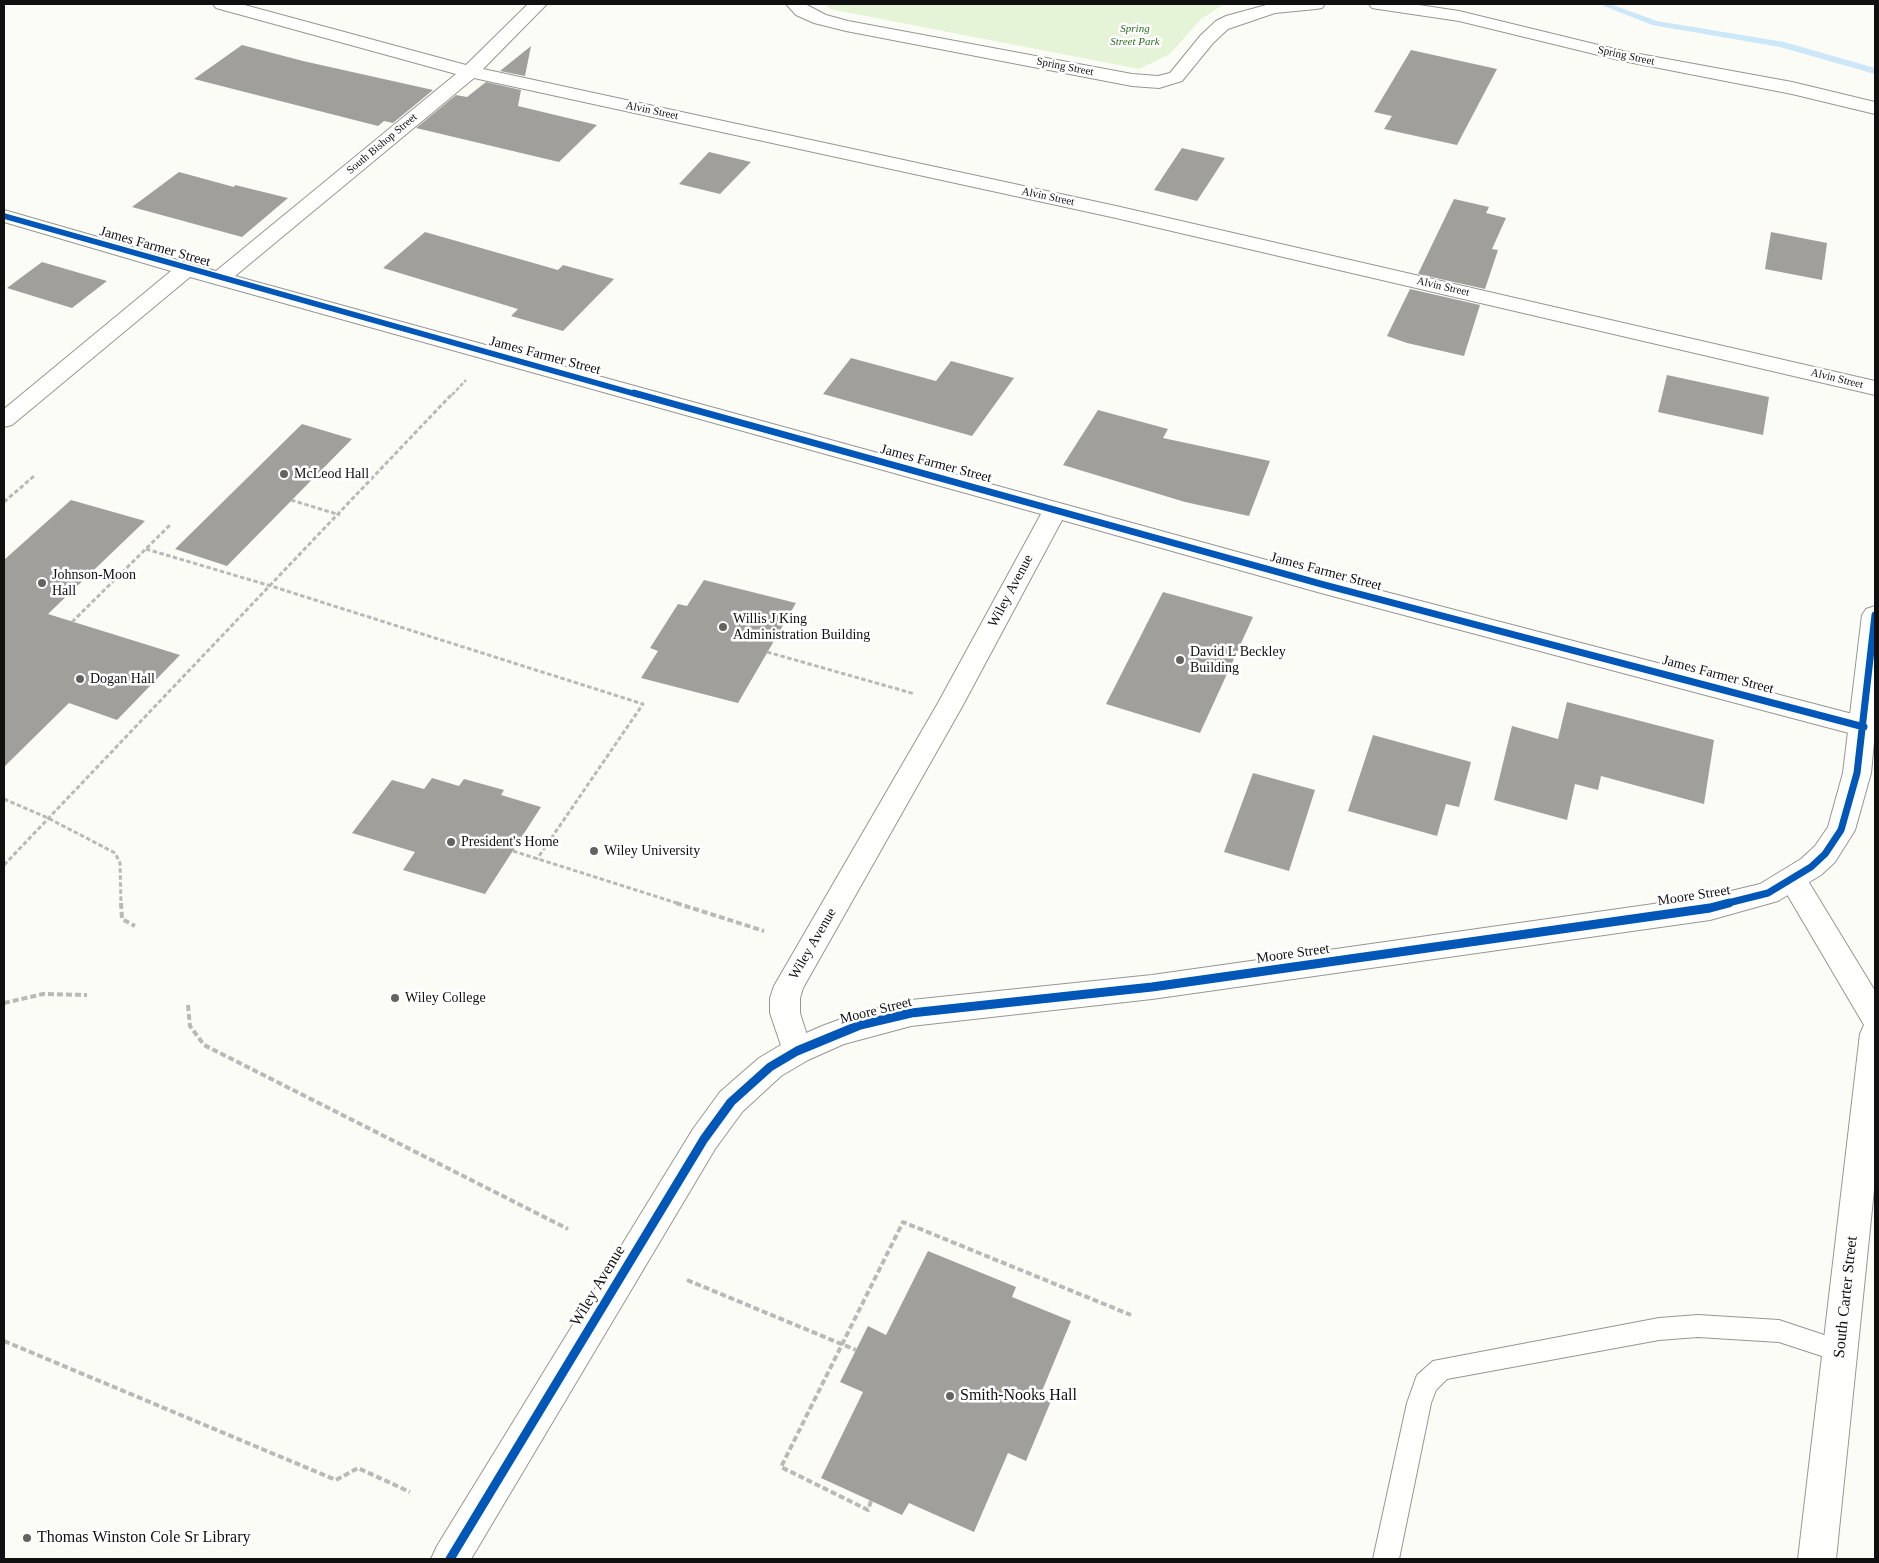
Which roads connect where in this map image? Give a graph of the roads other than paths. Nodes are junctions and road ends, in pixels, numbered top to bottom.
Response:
1 (222, 4) edge
2 (538, 4) edge
3 (795, 4) edge
4 (1316, 4) edge
5 (1378, 4) edge
6 (470, 72) junction
7 (1875, 108) edge
8 (4, 216) edge
9 (186, 270) junction
10 (220, 278) junction
11 (1875, 388) edge
12 (4, 420) edge
13 (1055, 510) junction
14 (1875, 615) edge
15 (1864, 727) junction
16 (1792, 879) junction
17 (1875, 1017) edge
18 (1875, 1034) edge
19 (797, 1051) junction
20 (1840, 1351) junction
21 (450, 1559) edge
22 (1386, 1559) edge
23 (1817, 1559) edge

1 - 6 street, Alvin Street
2 - 6 street, South Bishop Street
3 - 4 street, Spring Street
5 - 7 street, Spring Street
6 - 10 street, South Bishop Street
6 - 11 street, Alvin Street
8 - 9 street, James Farmer Street
9 - 10 street, James Farmer Street
9 - 12 street
10 - 13 street, James Farmer Street
13 - 15 street, James Farmer Street
13 - 19 street, Wiley Avenue
14 - 15 street
15 - 16 street
16 - 17 street
16 - 19 street, Moore Street
18 - 20 street, South Carter Street
19 - 21 street, Wiley Avenue
20 - 22 lane
20 - 23 street, South Carter Street

